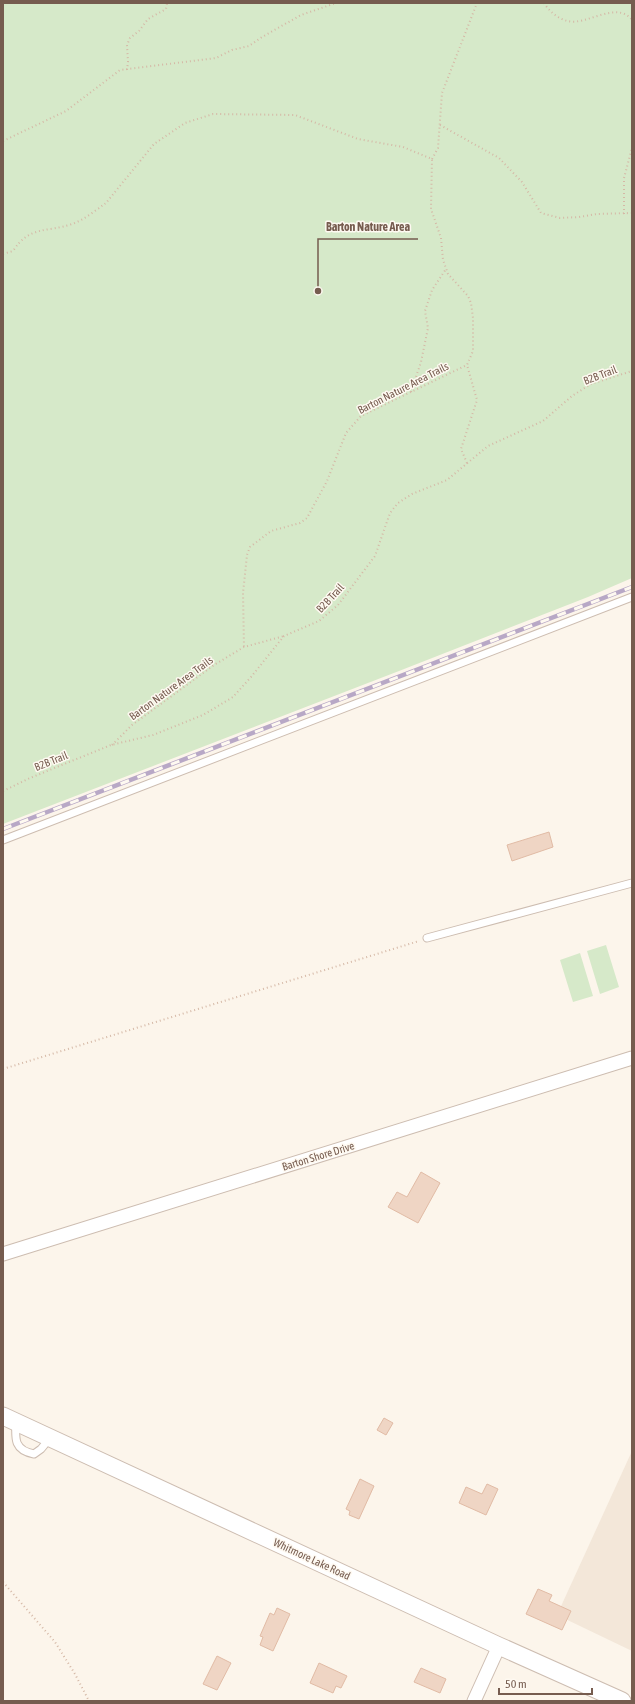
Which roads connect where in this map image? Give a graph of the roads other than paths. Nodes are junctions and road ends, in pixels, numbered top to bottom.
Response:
1 (632, 597) edge
2 (3, 840) edge
3 (632, 883) edge
4 (428, 938) road end
5 (632, 1058) edge
6 (3, 1254) edge
7 (10, 1419) edge
8 (50, 1438) junction
9 (498, 1646) junction
10 (474, 1701) edge
11 (622, 1701) edge

1 - 2 lane
3 - 4 lane
5 - 6 street, Barton Shore Drive
7 - 8 street, Whitmore Lake Road
7 - 8 lane
8 - 9 street, Whitmore Lake Road
9 - 10 street
9 - 11 street, Whitmore Lake Road

